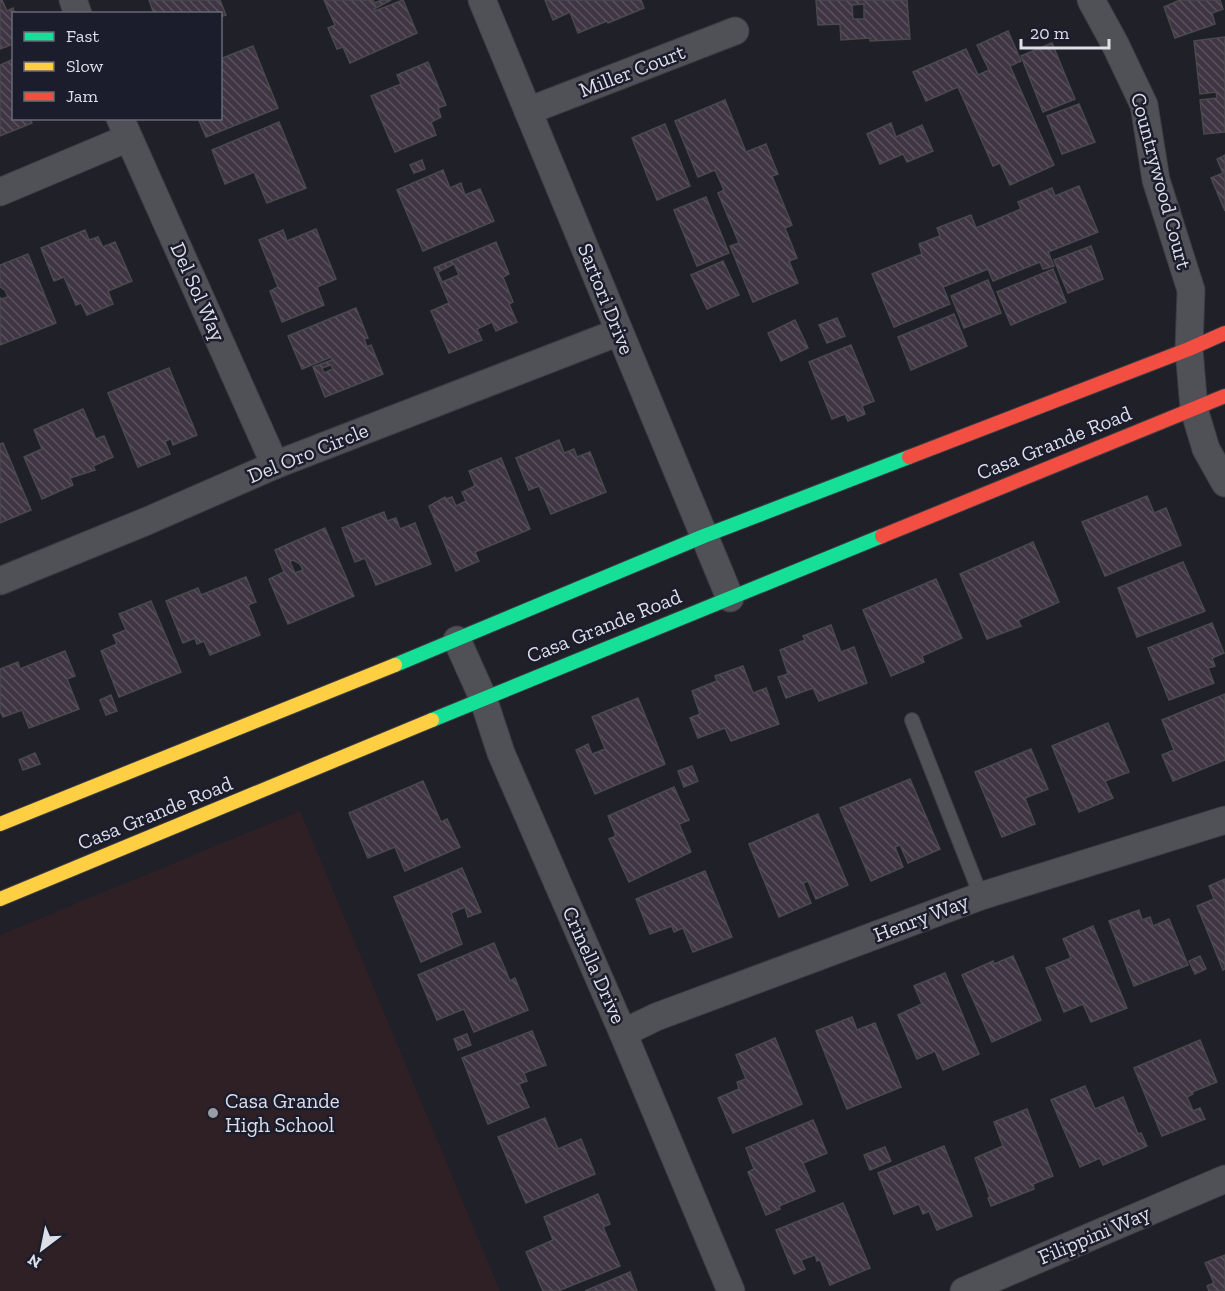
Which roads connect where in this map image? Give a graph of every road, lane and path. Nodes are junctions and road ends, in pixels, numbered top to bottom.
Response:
1 (482, 0) edge
2 (1091, 0) edge
3 (735, 31) dead end
4 (528, 111) junction
5 (124, 128) edge
6 (0, 192) edge
7 (619, 332) junction
8 (1225, 333) edge
9 (1189, 350) junction
10 (1225, 396) edge
11 (1194, 409) junction
12 (275, 465) junction
13 (1225, 483) edge
14 (704, 536) junction
15 (0, 581) edge
16 (730, 598) junction
17 (457, 640) junction
18 (483, 698) junction
19 (912, 720) dead end
20 (1225, 820) edge
21 (0, 824) edge
22 (981, 896) junction
23 (0, 899) edge
24 (623, 1032) junction
25 (1225, 1179) edge
26 (731, 1291) edge
27 (964, 1291) edge

1 - 4 street, Sartori Drive
2 - 9 street, Countrywood Court
3 - 4 street, Miller Court
4 - 7 street, Sartori Drive
5 - 6 street
5 - 12 street, Del Sol Way
7 - 12 street, Del Oro Circle
7 - 14 street, Sartori Drive
8 - 9 main road, Casa Grande Road
9 - 11 street, Countrywood Court
9 - 14 main road, Casa Grande Road
10 - 11 main road, Casa Grande Road
11 - 13 street
11 - 16 main road, Casa Grande Road
12 - 15 street, Del Oro Circle
14 - 16 street, Sartori Drive
14 - 17 main road, Casa Grande Road
16 - 18 main road, Casa Grande Road
17 - 18 street, Crinella Drive
17 - 21 main road, Casa Grande Road
18 - 23 main road, Casa Grande Road
18 - 24 street, Crinella Drive
19 - 22 lane
20 - 22 street, Henry Way
22 - 24 street, Henry Way
24 - 26 street, Crinella Drive
25 - 27 street, Filippini Way

